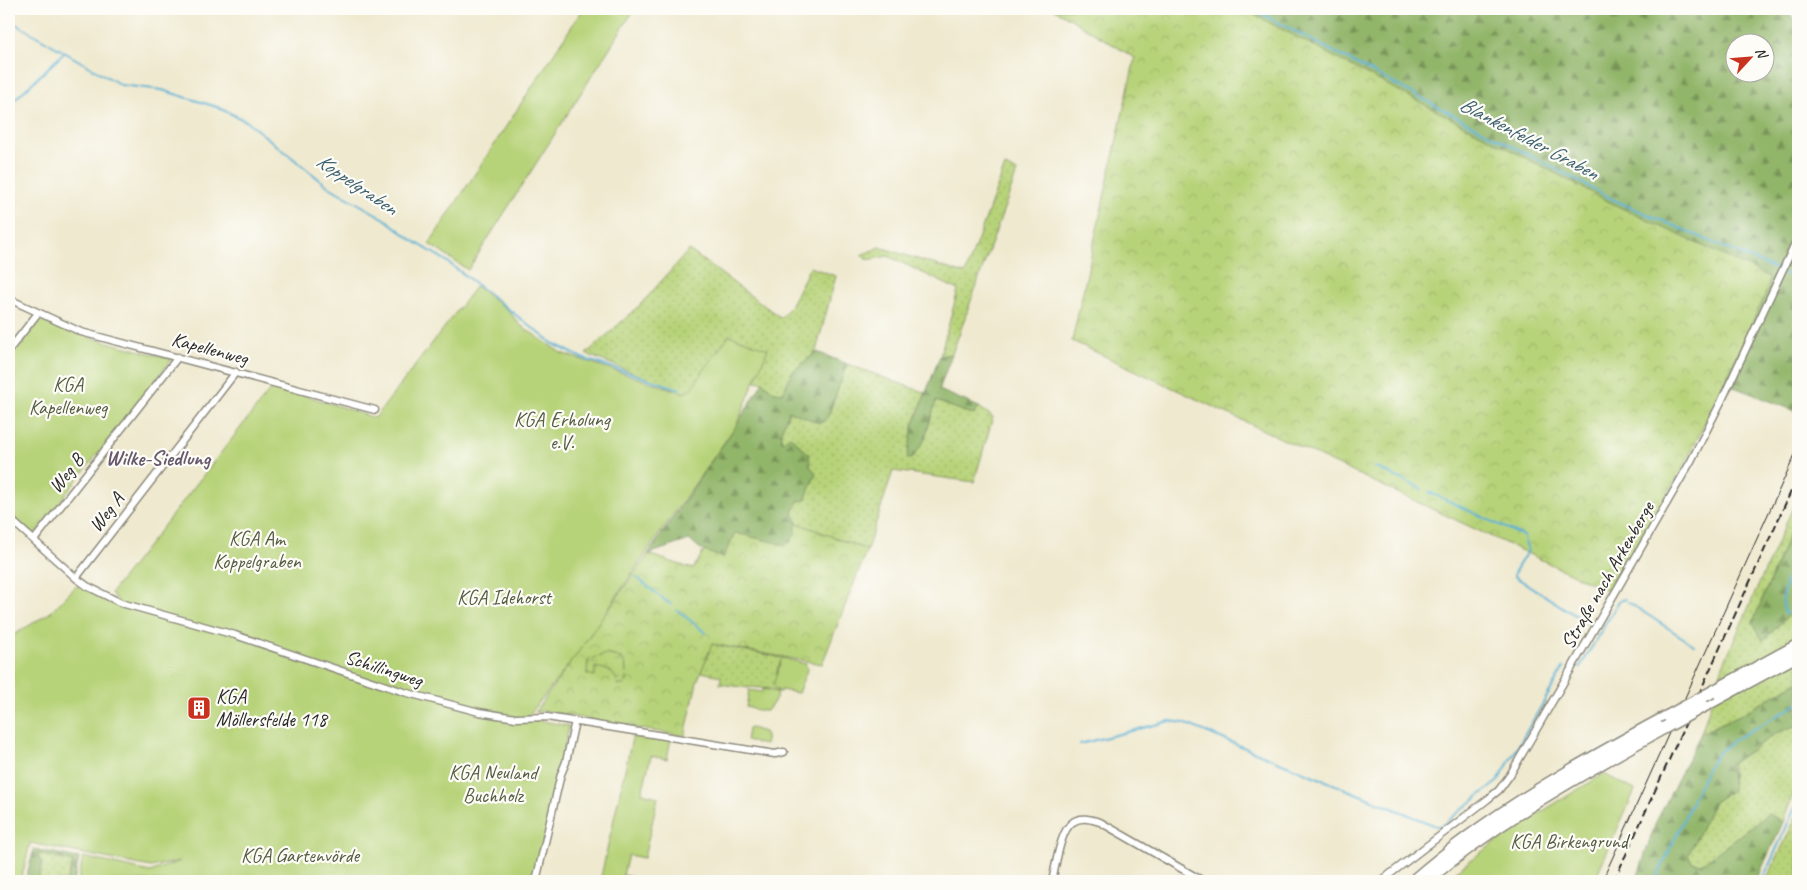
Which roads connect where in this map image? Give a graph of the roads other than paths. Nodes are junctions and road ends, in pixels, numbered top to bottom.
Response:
1 (1798, 237) edge
2 (9, 299) edge
3 (38, 313) junction
4 (9, 350) edge
5 (178, 357) junction
6 (236, 372) junction
7 (375, 410) dead end
8 (9, 518) edge
9 (34, 539) junction
10 (76, 578) junction
11 (1798, 645) edge
12 (1798, 655) edge
13 (575, 721) junction
14 (784, 752) dead end
15 (1441, 857) junction
16 (536, 881) edge
17 (1052, 881) edge
18 (1203, 881) edge
19 (1381, 881) edge
20 (1406, 881) edge
21 (1412, 881) edge
22 (1426, 881) edge

1 - 19 street, Straße nach Arkenberge
2 - 3 street, Kapellenweg
3 - 4 street
3 - 5 street, Kapellenweg
5 - 6 street, Kapellenweg
5 - 9 street, Weg B
6 - 7 street, Kapellenweg
6 - 10 street, Weg A
8 - 9 street, Schillingweg
9 - 10 street, Schillingweg
10 - 13 street, Schillingweg
11 - 15 highway, bridge
12 - 22 highway, bridge
13 - 14 street, Schillingweg
13 - 16 street
15 - 20 highway
15 - 21 highway
17 - 18 street

